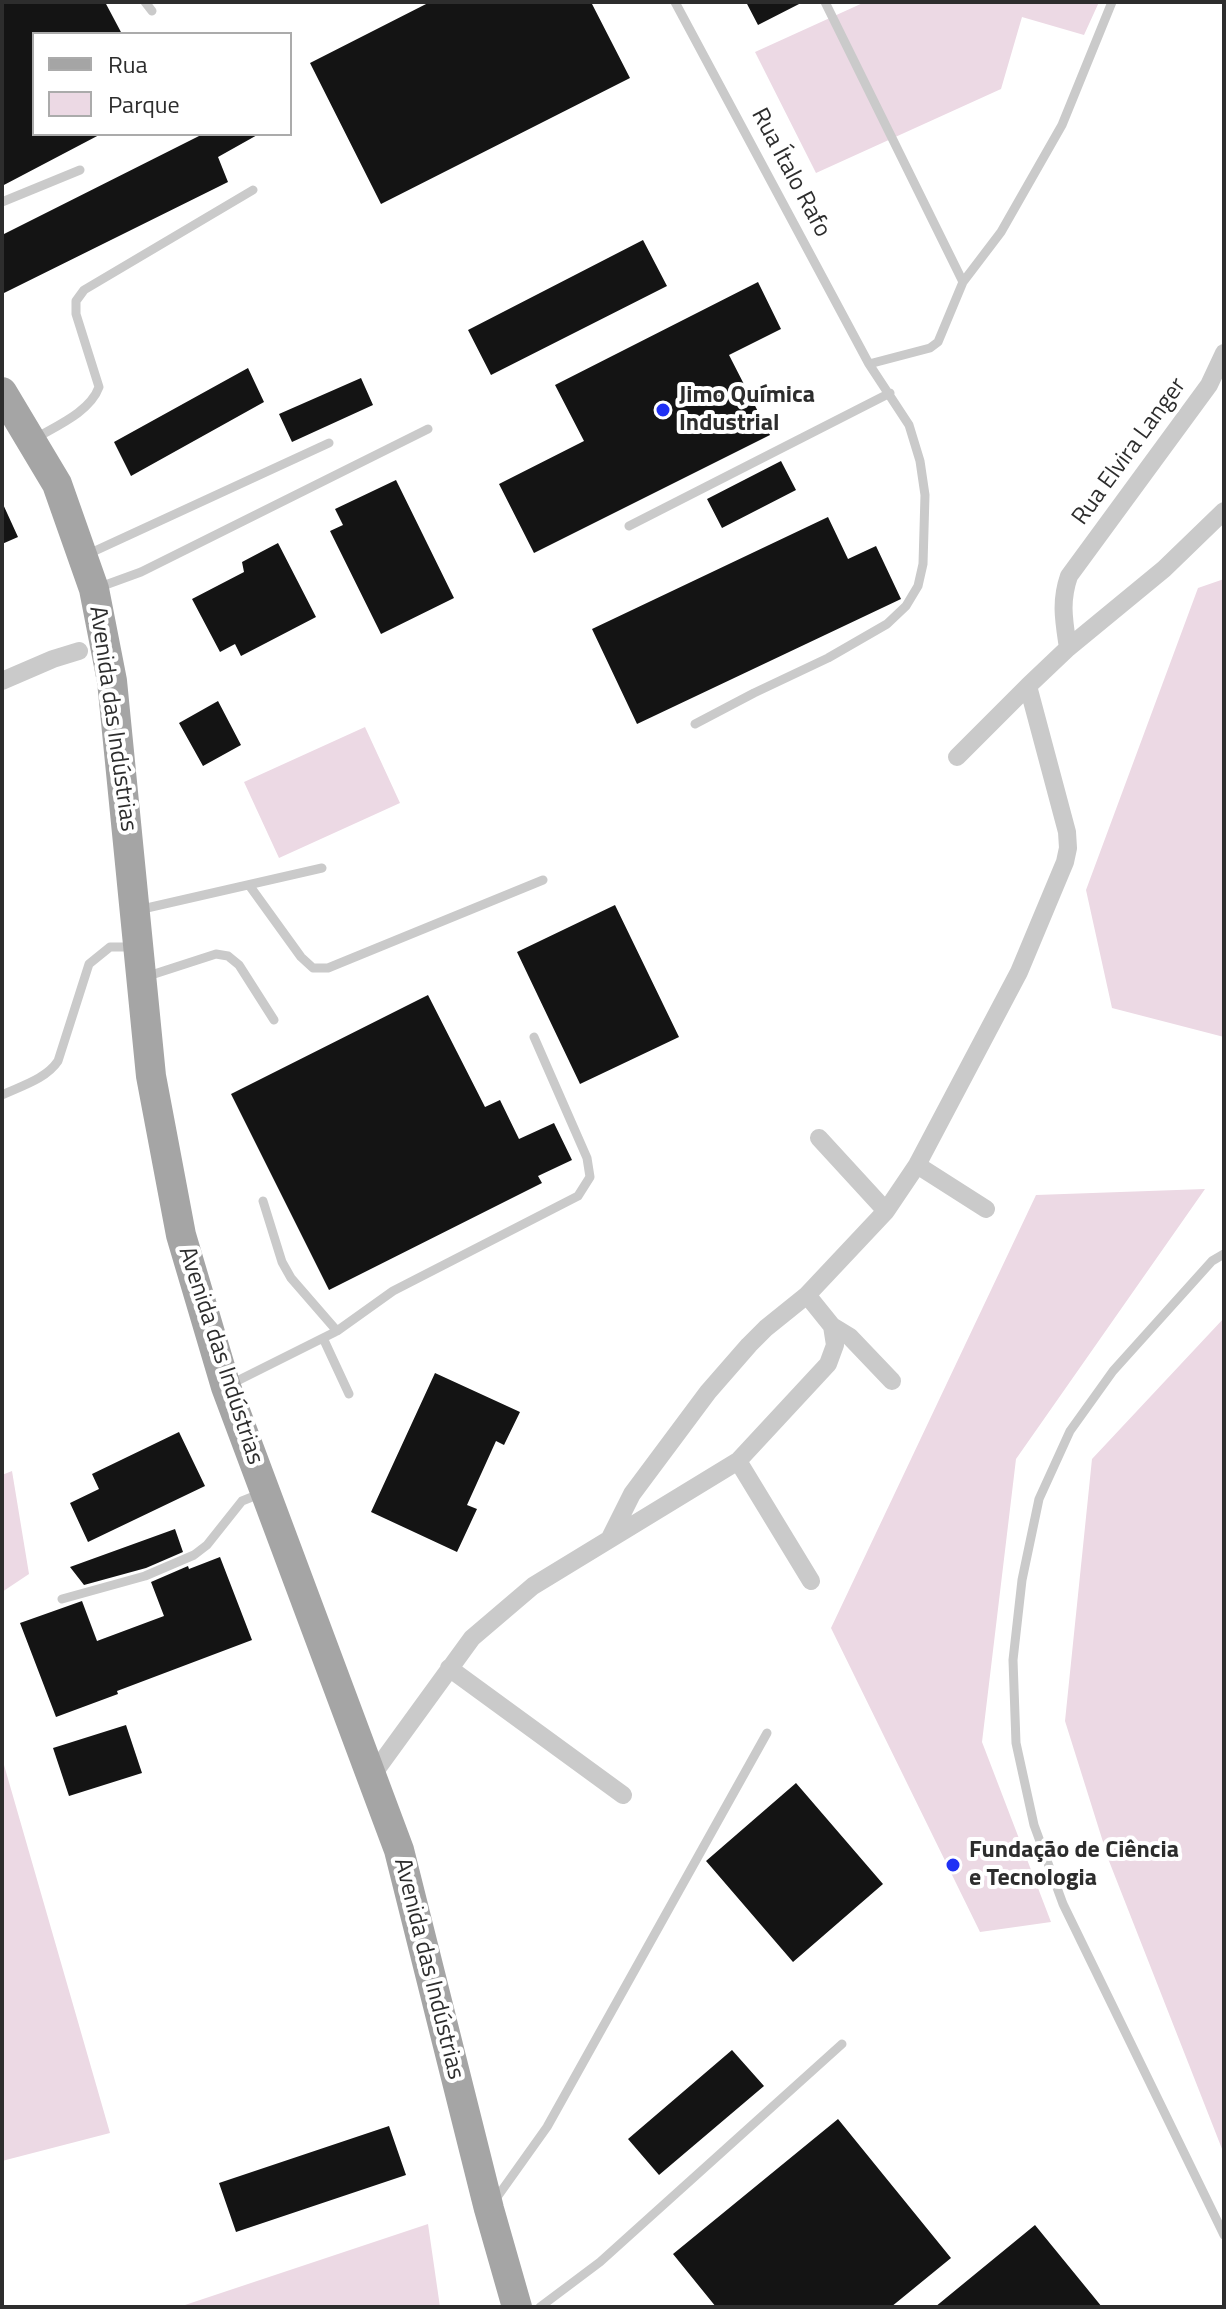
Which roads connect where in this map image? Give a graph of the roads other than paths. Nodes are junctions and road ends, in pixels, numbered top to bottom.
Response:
1 (145, 2) edge
2 (675, 2) edge
3 (825, 2) edge
4 (1112, 2) edge
5 (152, 11) dead end
6 (80, 170) dead end
7 (253, 190) dead end
8 (2, 202) edge
9 (963, 282) junction
10 (1224, 353) edge
11 (869, 364) junction
12 (2, 392) edge
13 (890, 393) junction
14 (428, 429) dead end
15 (33, 441) junction
16 (329, 443) dead end
17 (1224, 511) edge
18 (629, 526) dead end
19 (83, 557) junction
20 (94, 589) junction
21 (1068, 648) junction
22 (79, 651) dead end
23 (2, 681) edge
24 (1028, 686) junction
25 (695, 724) dead end
26 (957, 757) dead end
27 (322, 868) dead end
28 (543, 880) dead end
29 (249, 885) junction
30 (135, 910) junction
31 (139, 947) junction
32 (142, 978) junction
33 (274, 1020) dead end
34 (534, 1037) dead end
35 (2, 1095) edge
36 (819, 1138) dead end
37 (917, 1165) junction
38 (263, 1201) dead end
39 (986, 1209) dead end
40 (886, 1211) junction
41 (1224, 1254) edge
42 (807, 1295) junction
43 (832, 1326) junction
44 (337, 1331) junction
45 (323, 1338) junction
46 (892, 1381) dead end
47 (226, 1387) junction
48 (349, 1394) dead end
49 (738, 1461) junction
50 (265, 1492) junction
51 (610, 1538) junction
52 (811, 1581) dead end
53 (62, 1599) dead end
54 (449, 1668) junction
55 (767, 1733) dead end
56 (371, 1777) junction
57 (623, 1795) dead end
58 (842, 2044) dead end
59 (489, 2209) junction
60 (1224, 2235) edge
61 (517, 2307) edge
62 (540, 2307) edge

1 - 5 lane
2 - 11 lane, Rua Ítalo Rafo
3 - 9 lane
4 - 9 lane
6 - 8 lane
7 - 15 lane
9 - 11 lane
10 - 21 street, Rua Elvira Langer
11 - 13 lane, Rua Ítalo Rafo
12 - 15 main road, Avenida das Indústrias
13 - 18 lane
13 - 25 lane, Rua Ítalo Rafo
14 - 20 lane
15 - 19 main road, Avenida das Indústrias
16 - 19 lane
17 - 21 street
19 - 20 main road, Avenida das Indústrias
20 - 30 main road, Avenida das Indústrias
21 - 24 street
22 - 23 street
24 - 26 street
24 - 37 street
27 - 29 lane
28 - 29 lane
29 - 30 lane
30 - 31 main road, Avenida das Indústrias
31 - 32 main road, Avenida das Indústrias
31 - 35 lane
32 - 33 lane
32 - 47 main road, Avenida das Indústrias
34 - 44 lane
36 - 40 street
37 - 39 street
37 - 40 street
38 - 44 lane
40 - 42 street
41 - 60 lane
42 - 43 street
42 - 51 street
43 - 46 street
43 - 49 street
44 - 45 lane
45 - 47 lane
45 - 48 lane
47 - 50 main road, Avenida das Indústrias
49 - 51 street
49 - 52 street
50 - 53 lane
50 - 56 main road, Avenida das Indústrias
51 - 54 street
54 - 56 street
54 - 57 street
55 - 59 lane
56 - 59 main road, Avenida das Indústrias
58 - 62 lane
59 - 61 main road, Avenida das Indústrias

